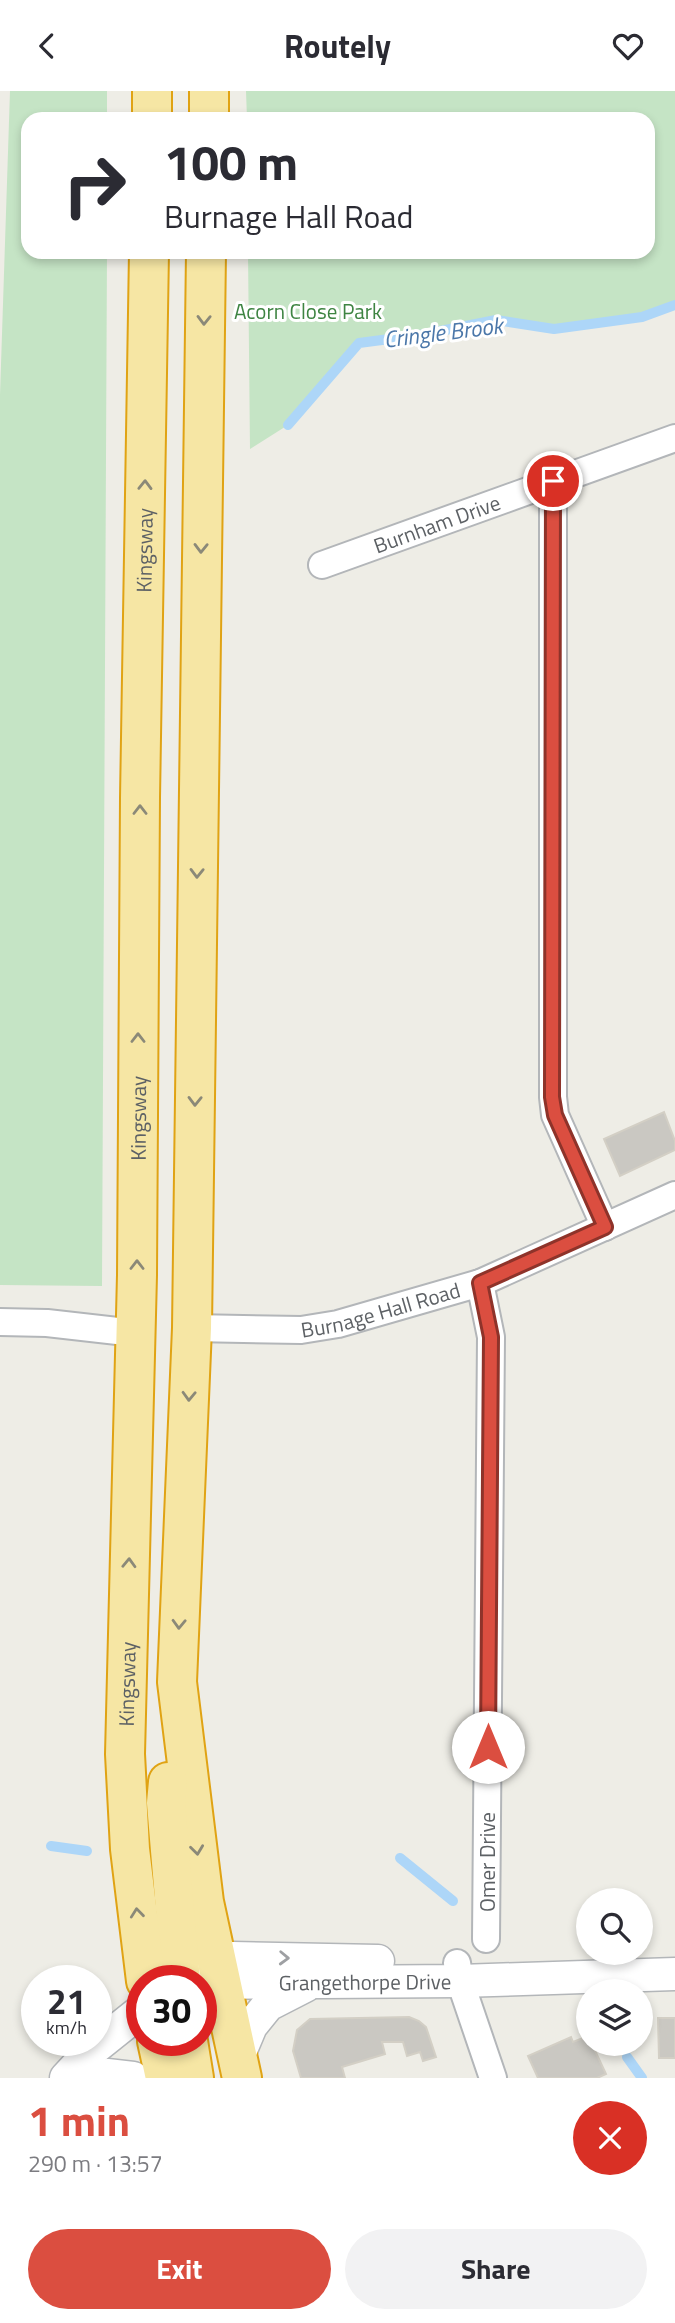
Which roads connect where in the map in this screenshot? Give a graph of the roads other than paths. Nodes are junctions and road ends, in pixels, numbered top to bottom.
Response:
1 (152, 91) edge
2 (209, 91) edge
3 (152, 112) edge
4 (209, 112) edge
5 (149, 259) edge
6 (206, 259) edge
7 (675, 438) edge
8 (553, 481) junction
9 (322, 565) dead end
10 (675, 1195) edge
11 (605, 1227) junction
12 (480, 1283) junction
13 (0, 1322) edge
14 (192, 1328) junction
15 (135, 1333) junction
16 (486, 1939) dead end
17 (144, 1965) edge
18 (198, 1965) edge
19 (217, 1968) edge
20 (458, 1972) junction
21 (675, 1974) edge
22 (217, 1979) edge
23 (309, 1983) junction
24 (217, 2015) edge
25 (126, 2023) edge
26 (160, 2056) edge
27 (190, 2056) edge
28 (239, 2067) edge
29 (66, 2078) edge
30 (96, 2078) edge
31 (133, 2078) edge
32 (165, 2078) edge
33 (194, 2078) edge
34 (493, 2078) edge

1 - 3 highway
2 - 4 highway
15 -> 5 highway, Kingsway
6 -> 14 highway
7 - 8 street, Burnham Drive
8 - 9 street, Burnham Drive
8 - 11 street
10 - 11 street, Burnage Hall Road
11 - 12 street, Burnage Hall Road
12 - 14 street, Burnage Hall Road
12 - 16 street, Omer Drive
13 - 15 street
14 -> 18 highway
17 -> 15 highway, Kingsway
19 -> 20 street, Grangethorpe Drive
20 - 21 street, Grangethorpe Drive
20 - 23 street, Grangethorpe Drive
20 - 34 street
22 - 23 street, Grangethorpe Drive
23 - 28 street
24 - 28 highway
25 - 29 street
26 - 32 highway
27 - 33 highway
30 - 31 street

